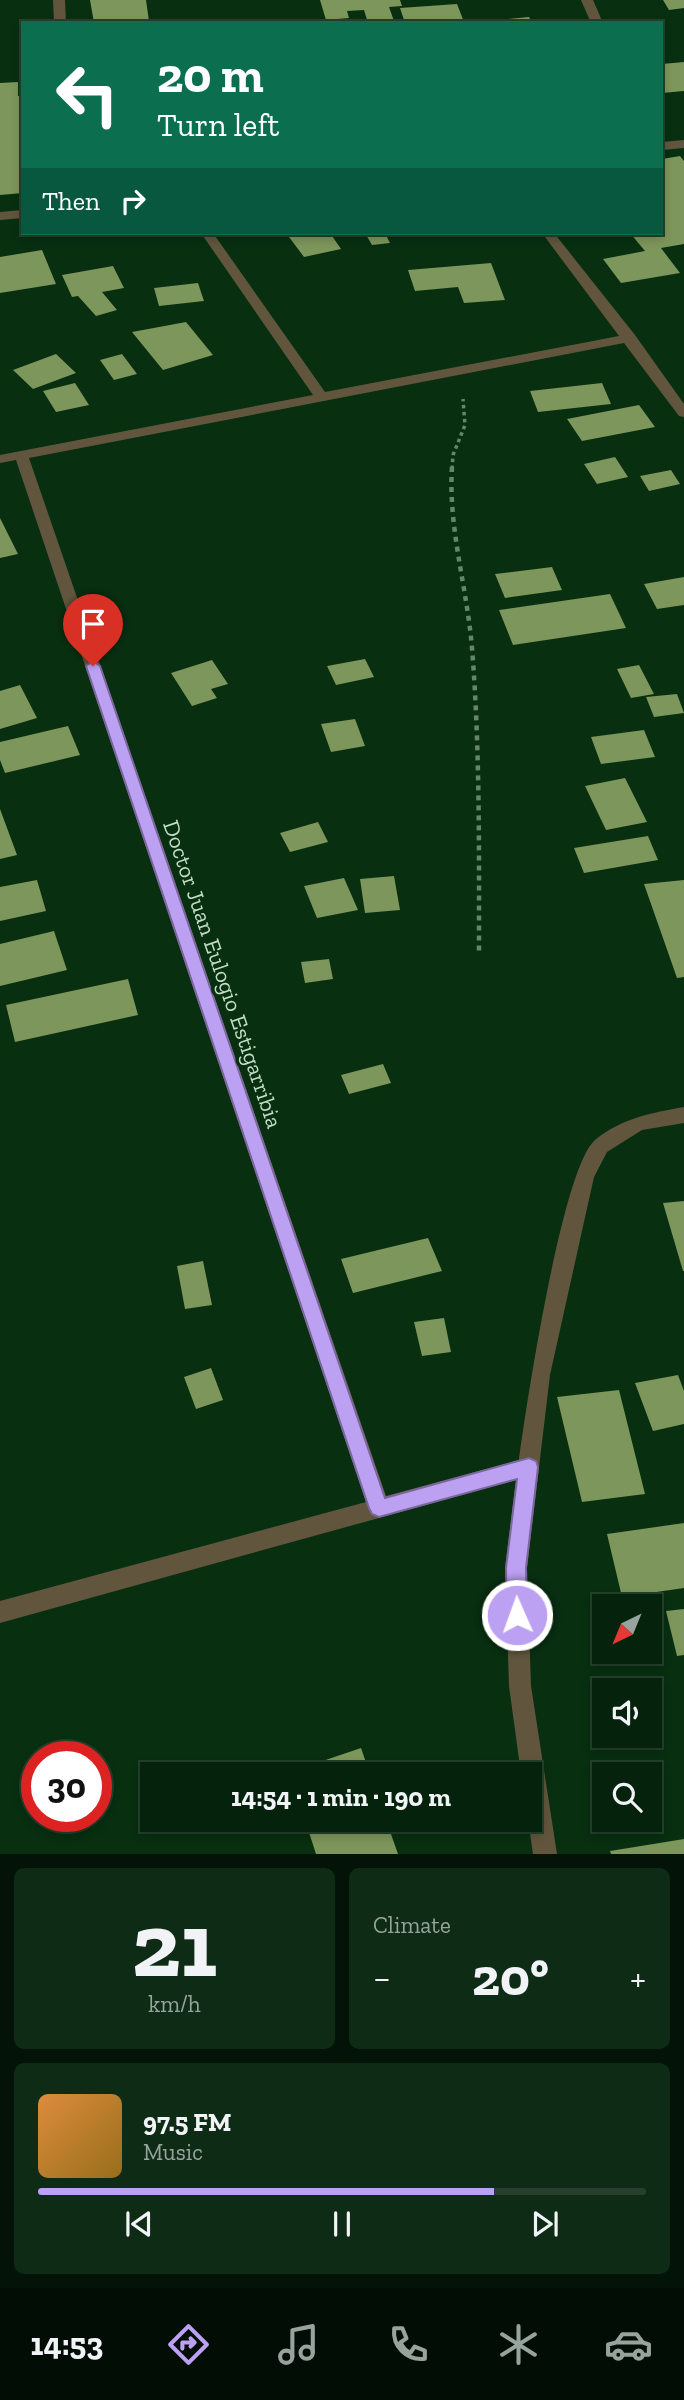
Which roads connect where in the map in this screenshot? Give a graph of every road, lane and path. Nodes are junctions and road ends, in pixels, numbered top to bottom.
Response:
1 (59, 0) edge
2 (587, 0) edge
3 (60, 21) edge
4 (596, 21) edge
5 (684, 144) edge
6 (663, 146) edge
7 (21, 214) edge
8 (0, 216) edge
9 (208, 235) edge
10 (550, 235) edge
11 (630, 338) junction
12 (471, 369) junction
13 (321, 397) junction
14 (684, 413) edge
15 (22, 455) junction
16 (0, 459) edge
17 (479, 953) dead end
18 (684, 1115) edge
19 (529, 1467) junction
20 (379, 1508) junction
21 (0, 1612) edge
22 (545, 1854) edge

1 - 3 street
2 - 4 street
5 - 6 street
7 - 8 street
9 - 13 street
10 - 11 street
11 - 12 street
11 - 14 street
12 - 13 street
12 - 17 path
13 - 15 street
15 - 16 street
15 - 20 street, Doctor Juan Eulogio Estigarribia
18 - 19 street
19 - 20 street
19 - 22 street
20 - 21 street

